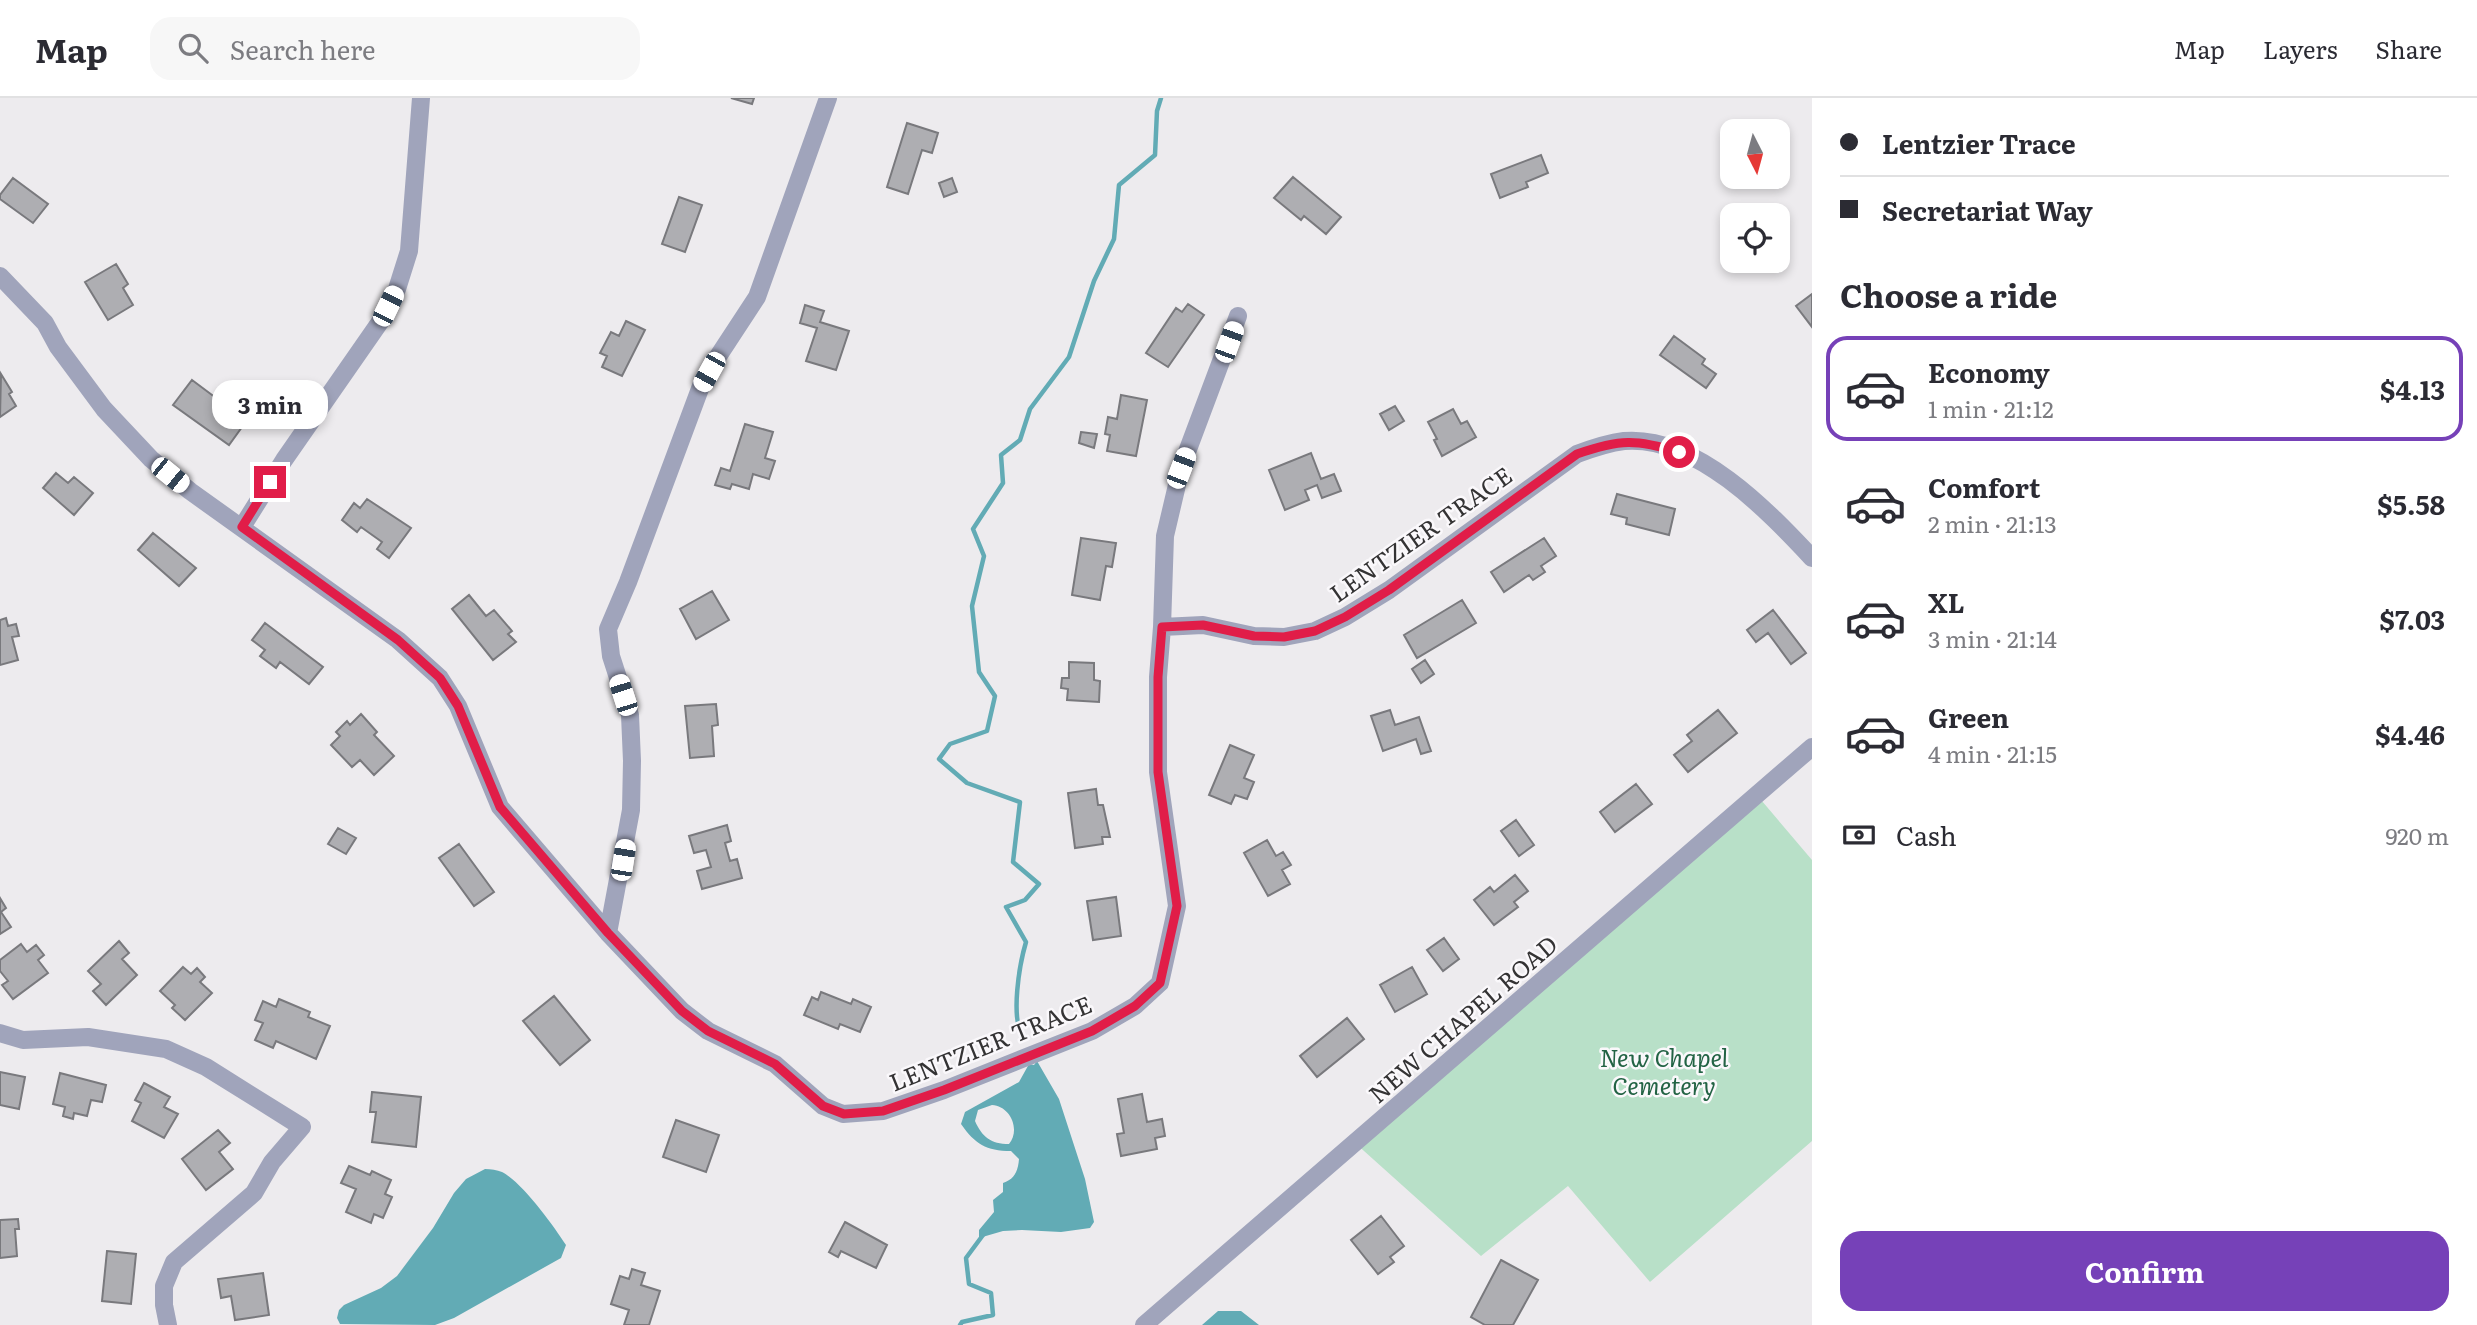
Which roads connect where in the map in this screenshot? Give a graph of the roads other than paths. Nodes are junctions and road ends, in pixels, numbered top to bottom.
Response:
1 (421, 98) edge
2 (828, 98) edge
3 (0, 276) edge
4 (1238, 316) dead end
5 (242, 527) junction
6 (1812, 558) edge
7 (1162, 627) junction
8 (1812, 747) edge
9 (608, 933) junction
10 (0, 1033) edge
11 (168, 1325) edge
12 (1144, 1325) edge

1 - 5 street
2 - 9 street
3 - 5 street, LENTZIER TRACE
4 - 7 street
5 - 9 street, LENTZIER TRACE
6 - 7 street, LENTZIER TRACE
7 - 9 street, LENTZIER TRACE
8 - 12 street, NEW CHAPEL ROAD
10 - 11 street

